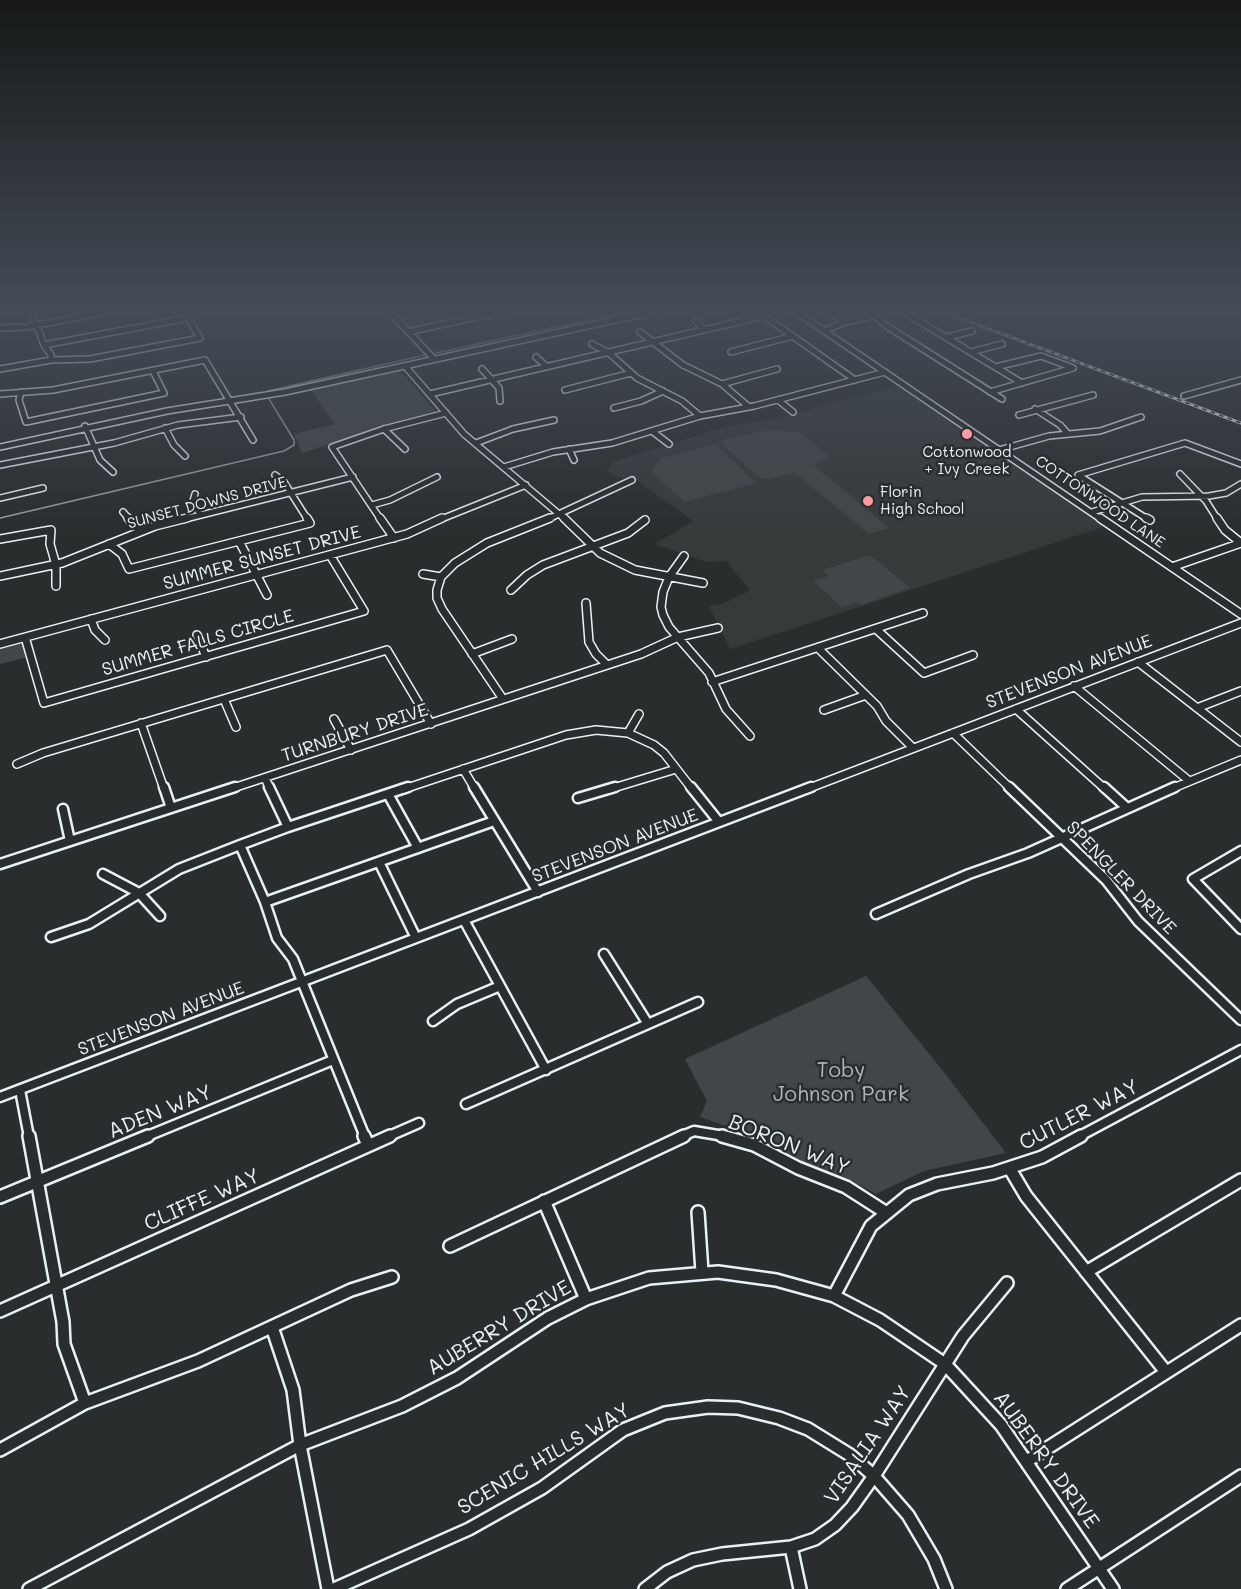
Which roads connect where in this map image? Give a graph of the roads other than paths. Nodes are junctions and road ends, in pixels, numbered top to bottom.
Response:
1 (79, 385) edge
2 (160, 385) edge
3 (221, 385) edge
4 (311, 385) edge
5 (422, 385) edge
6 (469, 385) edge
7 (496, 385) edge
8 (584, 385) edge
9 (653, 385) edge
10 (723, 385) edge
11 (835, 385) edge
12 (904, 385) edge
13 (979, 385) edge
14 (1014, 385) edge
15 (1223, 385) edge
16 (565, 390) dead end
17 (663, 391) junction
18 (21, 392) junction
19 (990, 392) junction
20 (0, 394) edge
21 (430, 394) junction
22 (1093, 394) dead end
23 (1184, 396) dead end
24 (1002, 399) dead end
25 (230, 400) junction
26 (778, 400) junction
27 (500, 401) dead end
28 (749, 407) junction
29 (614, 408) dead end
30 (1035, 409) junction
31 (794, 412) dead end
32 (446, 413) junction
33 (1019, 415) dead end
34 (700, 416) junction
35 (241, 417) junction
36 (1141, 417) dead end
37 (554, 420) dead end
38 (85, 427) junction
39 (165, 428) junction
40 (384, 429) junction
41 (652, 431) junction
42 (1068, 434) junction
43 (253, 440) dead end
44 (1030, 441) junction
45 (476, 443) junction
46 (669, 444) dead end
47 (0, 445) edge
48 (94, 447) junction
49 (1038, 447) dead end
50 (405, 449) dead end
51 (569, 449) junction
52 (999, 450) junction
53 (184, 456) dead end
54 (574, 460) dead end
55 (1241, 464) edge
56 (0, 465) edge
57 (504, 466) junction
58 (113, 472) dead end
59 (1180, 474) dead end
60 (275, 475) dead end
61 (353, 477) junction
62 (437, 477) dead end
63 (632, 480) dead end
64 (1241, 484) edge
65 (526, 486) junction
66 (43, 488) dead end
67 (290, 492) junction
68 (195, 494) dead end
69 (1203, 497) junction
70 (0, 498) edge
71 (1120, 503) junction
72 (372, 505) junction
73 (123, 512) dead end
74 (1092, 512) junction
75 (560, 514) junction
76 (200, 515) junction
77 (645, 520) dead end
78 (1150, 520) dead end
79 (140, 531) junction
80 (394, 538) junction
81 (0, 540) edge
82 (239, 541) junction
83 (1241, 543) edge
84 (109, 544) junction
85 (592, 546) junction
86 (330, 555) junction
87 (684, 556) dead end
88 (56, 565) junction
89 (1172, 567) junction
90 (423, 574) dead end
91 (256, 575) junction
92 (0, 576) edge
93 (441, 577) junction
94 (669, 577) junction
95 (703, 583) dead end
96 (56, 586) dead end
97 (511, 590) dead end
98 (267, 595) dead end
99 (586, 603) dead end
100 (923, 613) dead end
101 (1241, 614) edge
102 (91, 619) junction
103 (1241, 622) edge
104 (718, 628) dead end
105 (876, 629) junction
106 (197, 635) dead end
107 (26, 637) junction
108 (678, 637) junction
109 (105, 639) dead end
110 (512, 639) dead end
111 (0, 644) edge
112 (818, 648) junction
113 (472, 654) junction
114 (973, 654) dead end
115 (206, 657) junction
116 (1138, 662) junction
117 (608, 665) junction
118 (712, 682) junction
119 (1074, 686) junction
120 (1241, 691) edge
121 (866, 695) junction
122 (224, 699) junction
123 (503, 699) junction
124 (1197, 708) junction
125 (1016, 709) junction
126 (824, 710) dead end
127 (639, 714) dead end
128 (334, 719) dead end
129 (141, 723) junction
130 (431, 724) junction
131 (236, 727) dead end
132 (628, 733) junction
133 (953, 733) junction
134 (750, 736) dead end
135 (1241, 742) edge
136 (913, 748) junction
137 (351, 750) junction
138 (1241, 760) edge
139 (17, 764) dead end
140 (463, 769) junction
141 (676, 769) junction
142 (265, 778) junction
143 (1188, 780) junction
144 (388, 794) junction
145 (578, 798) dead end
146 (1126, 807) junction
147 (171, 808) junction
148 (63, 809) dead end
149 (494, 821) junction
150 (719, 822) junction
151 (288, 827) junction
152 (1063, 838) junction
153 (70, 841) junction
154 (240, 845) junction
155 (418, 848) junction
156 (1241, 851) edge
157 (379, 862) junction
158 (0, 864) edge
159 (104, 873) dead end
160 (538, 892) junction
161 (139, 893) junction
162 (265, 902) junction
163 (876, 914) dead end
164 (160, 916) dead end
165 (464, 920) junction
166 (1241, 928) edge
167 (51, 937) dead end
168 (416, 938) junction
169 (604, 954) dead end
170 (303, 981) junction
171 (501, 987) junction
172 (698, 1002) dead end
173 (1241, 1020) edge
174 (433, 1021) dead end
175 (648, 1024) junction
176 (1241, 1050) edge
177 (333, 1060) junction
178 (546, 1070) junction
179 (20, 1089) junction
180 (0, 1097) edge
181 (466, 1104) dead end
182 (419, 1123) dead end
183 (368, 1145) junction
184 (1010, 1169) junction
185 (1241, 1180) edge
186 (37, 1182) junction
187 (0, 1197) edge
188 (544, 1201) junction
189 (698, 1212) dead end
190 (885, 1212) junction
191 (450, 1246) dead end
192 (702, 1272) junction
193 (1086, 1272) junction
194 (392, 1277) dead end
195 (1007, 1283) dead end
196 (56, 1286) junction
197 (834, 1296) junction
198 (586, 1299) junction
199 (0, 1311) edge
200 (1241, 1325) edge
201 (272, 1327) junction
202 (945, 1364) junction
203 (1166, 1371) junction
204 (85, 1403) junction
205 (300, 1445) junction
206 (0, 1450) edge
207 (1027, 1461) junction
208 (874, 1476) junction
209 (1241, 1476) edge
210 (791, 1547) junction
211 (1099, 1568) junction
212 (28, 1589) edge
213 (328, 1589) edge
214 (334, 1589) edge
215 (645, 1589) edge
216 (800, 1589) edge
217 (946, 1589) edge
218 (1067, 1589) edge
219 (1113, 1589) edge

1 - 18 street
2 - 18 street
3 - 25 street
4 - 25 street
5 - 21 street
6 - 21 street
7 - 27 street
8 - 16 street
9 - 17 street
10 - 28 street
11 - 26 street
12 - 52 street, COTTONWOOD LANE
13 - 19 street
14 - 19 street
15 - 23 street
17 - 29 street
17 - 34 street
18 - 20 street
19 - 24 street
21 - 32 street
22 - 30 street
25 - 35 street
25 - 38 street
26 - 28 street
26 - 31 street
28 - 34 street
30 - 33 street
30 - 42 street
32 - 40 street
32 - 45 street
34 - 41 street
35 - 39 street
35 - 43 street
36 - 42 street
37 - 45 street
38 - 47 street
38 - 48 street
39 - 48 street
39 - 53 street
40 - 50 street
40 - 61 street
41 - 46 street
41 - 51 street
42 - 44 street
44 - 49 street
44 - 52 street
45 - 57 street
48 - 56 street
48 - 58 street
51 - 54 street
51 - 57 street
52 - 74 street, COTTONWOOD LANE
55 - 71 street
57 - 65 street
59 - 69 street
60 - 67 street
61 - 67 street, SUNSET DOWNS DRIVE
61 - 72 street
62 - 72 street
63 - 75 street
64 - 69 street
65 - 75 street
65 - 80 street, SUMMER SUNSET DRIVE
66 - 70 street
67 - 76 street, SUNSET DOWNS DRIVE
67 - 82 street
68 - 76 street
69 - 71 street
69 - 83 street
71 - 74 street
71 - 78 street
72 - 80 street
73 - 79 street
74 - 89 street, COTTONWOOD LANE
75 - 85 street
75 - 93 street
76 - 79 street, SUNSET DOWNS DRIVE
77 - 85 street
79 - 84 street, SUNSET DOWNS DRIVE
80 - 86 street, SUMMER SUNSET DRIVE
81 - 88 street
82 - 84 street
82 - 91 street
83 - 89 street
84 - 88 street, SUNSET DOWNS DRIVE
85 - 94 street
85 - 97 street
86 - 91 street, SUMMER SUNSET DRIVE
86 - 115 street, SUMMER FALLS CIRCLE
87 - 94 street
88 - 92 street, SUNSET DOWNS DRIVE
88 - 96 street
89 - 101 street, COTTONWOOD LANE
90 - 93 street
91 - 98 street
91 - 102 street, SUMMER SUNSET DRIVE
93 - 113 street
94 - 95 street
94 - 108 street
99 - 117 street
100 - 105 street
102 - 107 street, SUMMER SUNSET DRIVE
102 - 109 street
103 - 116 street, STEVENSON AVENUE
104 - 108 street, TURNBURY DRIVE
105 - 112 street
105 - 114 street
106 - 115 street
107 - 111 street, SUMMER SUNSET DRIVE
107 - 115 street, SUMMER FALLS CIRCLE
108 - 117 street, TURNBURY DRIVE
108 - 118 street
110 - 113 street
112 - 118 street
112 - 121 street
113 - 123 street
116 - 119 street, STEVENSON AVENUE
116 - 124 street
117 - 123 street, TURNBURY DRIVE
118 - 134 street
119 - 125 street, STEVENSON AVENUE
119 - 143 street
120 - 124 street
121 - 126 street
121 - 136 street
122 - 129 street
122 - 130 street
122 - 131 street
123 - 130 street, TURNBURY DRIVE
124 - 135 street
125 - 133 street, STEVENSON AVENUE
125 - 146 street
127 - 132 street
128 - 137 street
129 - 139 street
129 - 147 street
130 - 137 street, TURNBURY DRIVE
132 - 140 street
132 - 141 street
133 - 136 street, STEVENSON AVENUE
133 - 152 street, SPENGLER DRIVE
136 - 150 street, STEVENSON AVENUE
137 - 142 street, TURNBURY DRIVE
138 - 143 street
140 - 144 street
140 - 149 street
141 - 145 street
141 - 150 street
142 - 147 street, TURNBURY DRIVE
142 - 151 street
143 - 146 street
144 - 151 street
144 - 155 street
146 - 152 street
147 - 153 street, TURNBURY DRIVE
148 - 153 street
149 - 155 street
149 - 160 street
150 - 160 street, STEVENSON AVENUE
151 - 154 street
152 - 163 street
152 - 173 street, SPENGLER DRIVE
153 - 158 street, TURNBURY DRIVE
154 - 161 street
154 - 162 street
155 - 157 street
156 - 166 street
157 - 162 street
157 - 168 street
159 - 161 street
160 - 165 street, STEVENSON AVENUE
161 - 164 street
161 - 167 street
162 - 170 street
165 - 168 street, STEVENSON AVENUE
165 - 171 street
168 - 170 street, STEVENSON AVENUE
169 - 175 street
170 - 177 street
170 - 179 street, STEVENSON AVENUE
171 - 174 street
171 - 178 street
172 - 175 street
175 - 178 street
176 - 184 street, CUTLER WAY
177 - 183 street
177 - 186 street, ADEN WAY
178 - 181 street
179 - 180 street, STEVENSON AVENUE
179 - 186 street
182 - 183 street, CLIFFE WAY
183 - 196 street, CLIFFE WAY
184 - 190 street, CUTLER WAY
184 - 193 street
185 - 193 street
186 - 187 street, ADEN WAY
186 - 196 street
188 - 190 street, BORON WAY
188 - 191 street, BORON WAY
188 - 198 street
189 - 192 street
190 - 197 street, CUTLER WAY
192 - 197 street, AUBERRY DRIVE
192 - 198 street, AUBERRY DRIVE
193 - 203 street
194 - 201 street
195 - 202 street, VISALIA WAY
196 - 199 street, CLIFFE WAY
196 - 204 street
197 - 202 street, AUBERRY DRIVE
198 - 205 street, AUBERRY DRIVE
200 - 203 street
201 - 204 street
201 - 205 street
202 - 207 street, AUBERRY DRIVE
202 - 208 street, VISALIA WAY
203 - 207 street
204 - 206 street
205 - 212 street, AUBERRY DRIVE
205 - 213 street
207 - 211 street, AUBERRY DRIVE
208 - 210 street, VISALIA WAY
208 - 214 street, SCENIC HILLS WAY
208 - 217 street, SCENIC HILLS WAY
209 - 211 street
210 - 215 street, VISALIA WAY
210 - 216 street
211 - 218 street
211 - 219 street, AUBERRY DRIVE

